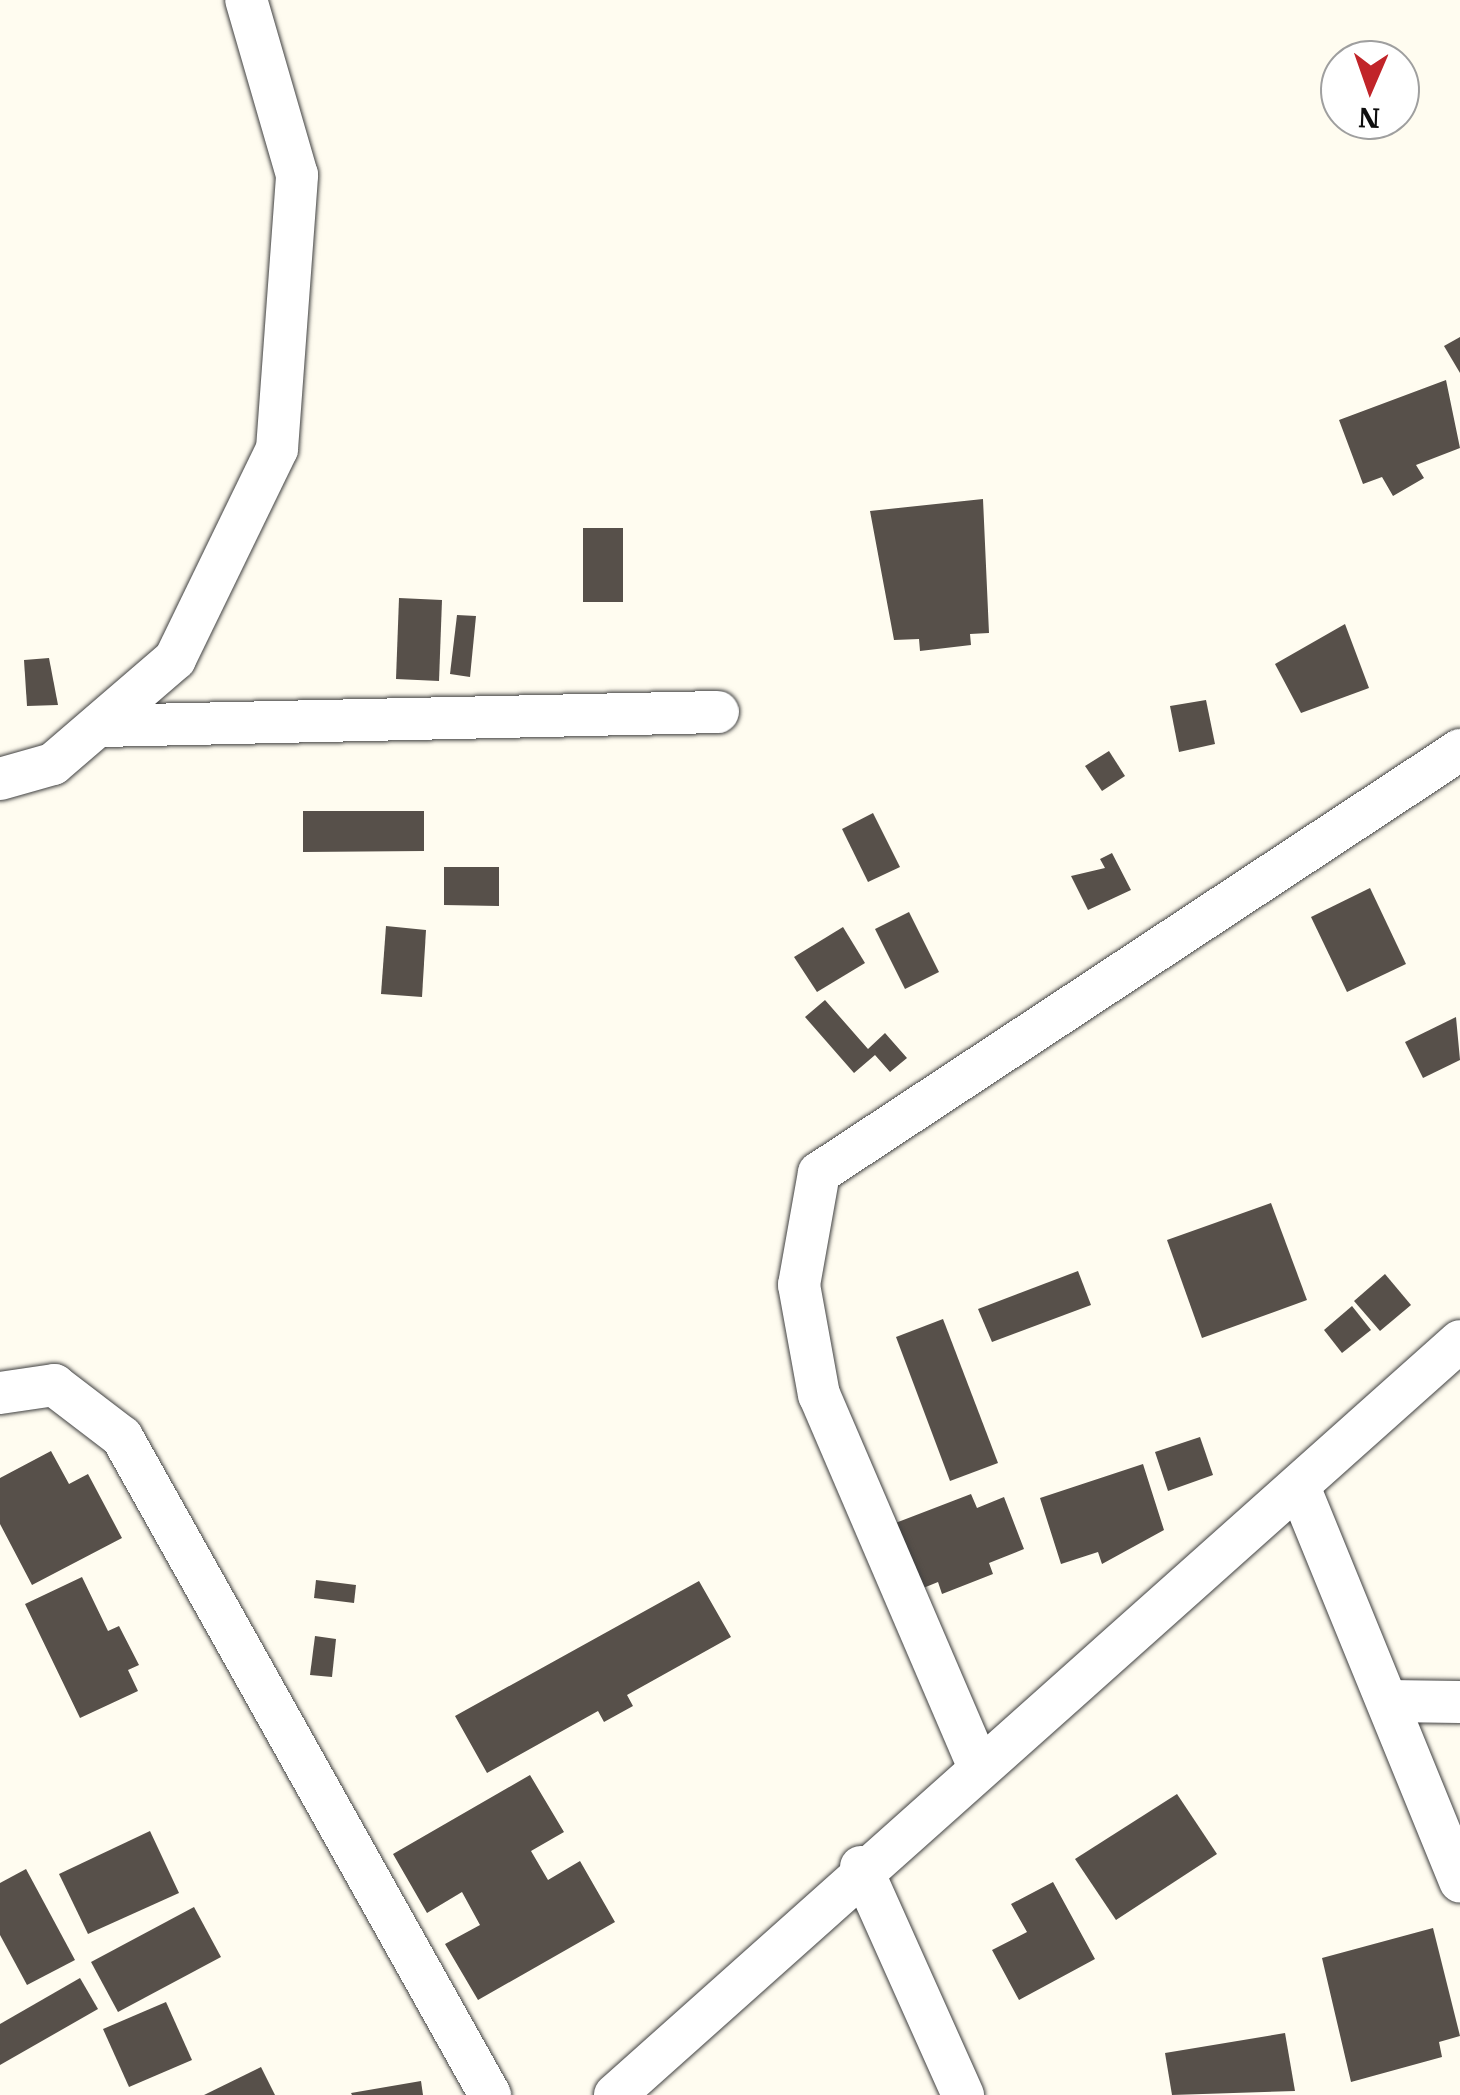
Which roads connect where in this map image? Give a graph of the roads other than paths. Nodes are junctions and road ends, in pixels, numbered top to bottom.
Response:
1 (246, 0) edge
2 (718, 712) dead end
3 (101, 726) junction
4 (1460, 750) edge
5 (0, 780) edge
6 (1460, 1341) edge
7 (0, 1394) edge
8 (1300, 1489) junction
9 (1390, 1701) junction
10 (1460, 1702) edge
11 (978, 1763) junction
12 (860, 1867) junction
13 (1460, 1882) edge
14 (490, 2095) edge
15 (615, 2095) edge
16 (963, 2095) edge

1 - 3 street
2 - 3 street
3 - 5 street
4 - 11 street
6 - 8 street
7 - 14 street
8 - 9 street
8 - 11 street
9 - 10 street
9 - 13 street
11 - 12 street
12 - 15 street
12 - 16 street

